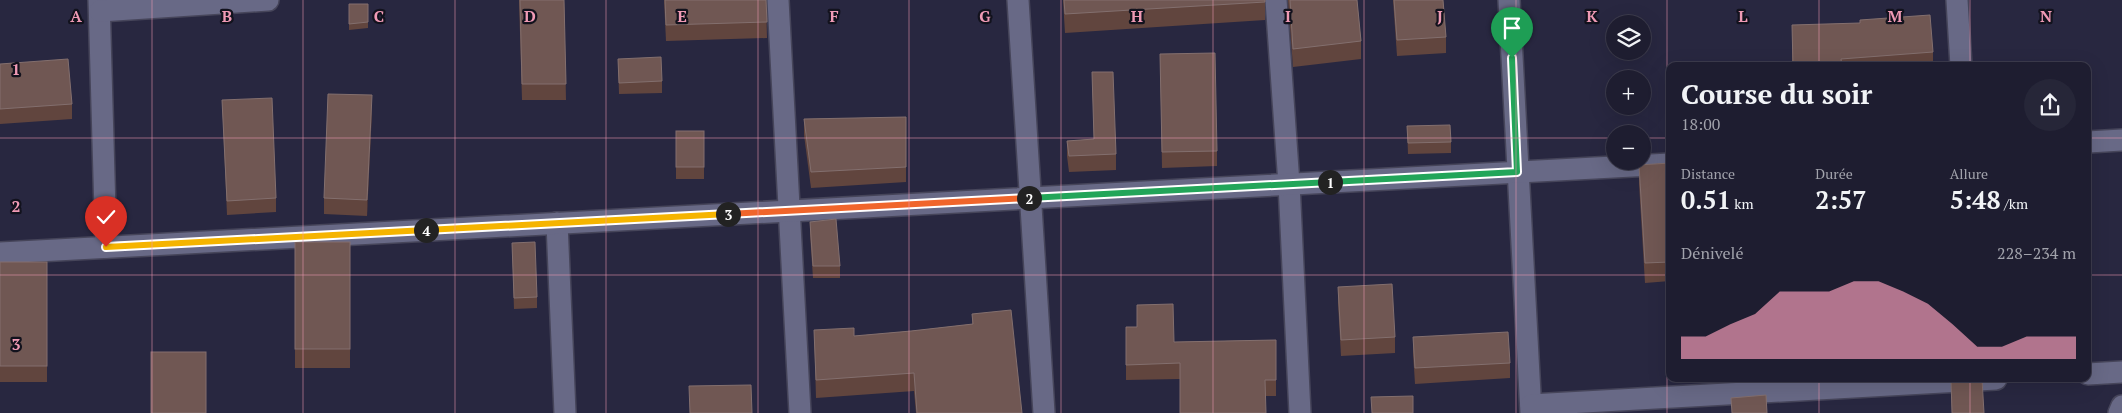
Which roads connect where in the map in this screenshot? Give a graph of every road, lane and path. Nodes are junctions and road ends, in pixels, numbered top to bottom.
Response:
1 (268, 0) edge
2 (778, 0) edge
3 (1018, 0) edge
4 (1276, 0) edge
5 (1509, 0) edge
6 (1957, 0) edge
7 (100, 5) edge
8 (1961, 62) edge
9 (2122, 140) edge
10 (2091, 142) edge
11 (1666, 164) edge
12 (1517, 172) junction
13 (1289, 184) junction
14 (1031, 198) junction
15 (789, 211) junction
16 (556, 223) junction
17 (106, 247) junction
18 (0, 253) edge
19 (2122, 372) edge
20 (2091, 374) edge
21 (1950, 382) edge
22 (2122, 406) edge
23 (1531, 409) edge
24 (565, 413) edge
25 (800, 413) edge
26 (1044, 413) edge
27 (1300, 413) edge
28 (2119, 413) edge

1 - 7 street
2 - 15 street
3 - 14 street
4 - 13 street
5 - 12 street
6 - 8 street
7 - 17 street
9 - 10 street
11 - 12 street
12 - 13 street
12 - 23 street
13 - 14 street
13 - 27 street
14 - 15 street
14 - 26 street
15 - 16 street
15 - 25 street
16 - 17 street
16 - 24 street
17 - 18 street
19 - 20 street
21 - 23 street
22 - 28 street

